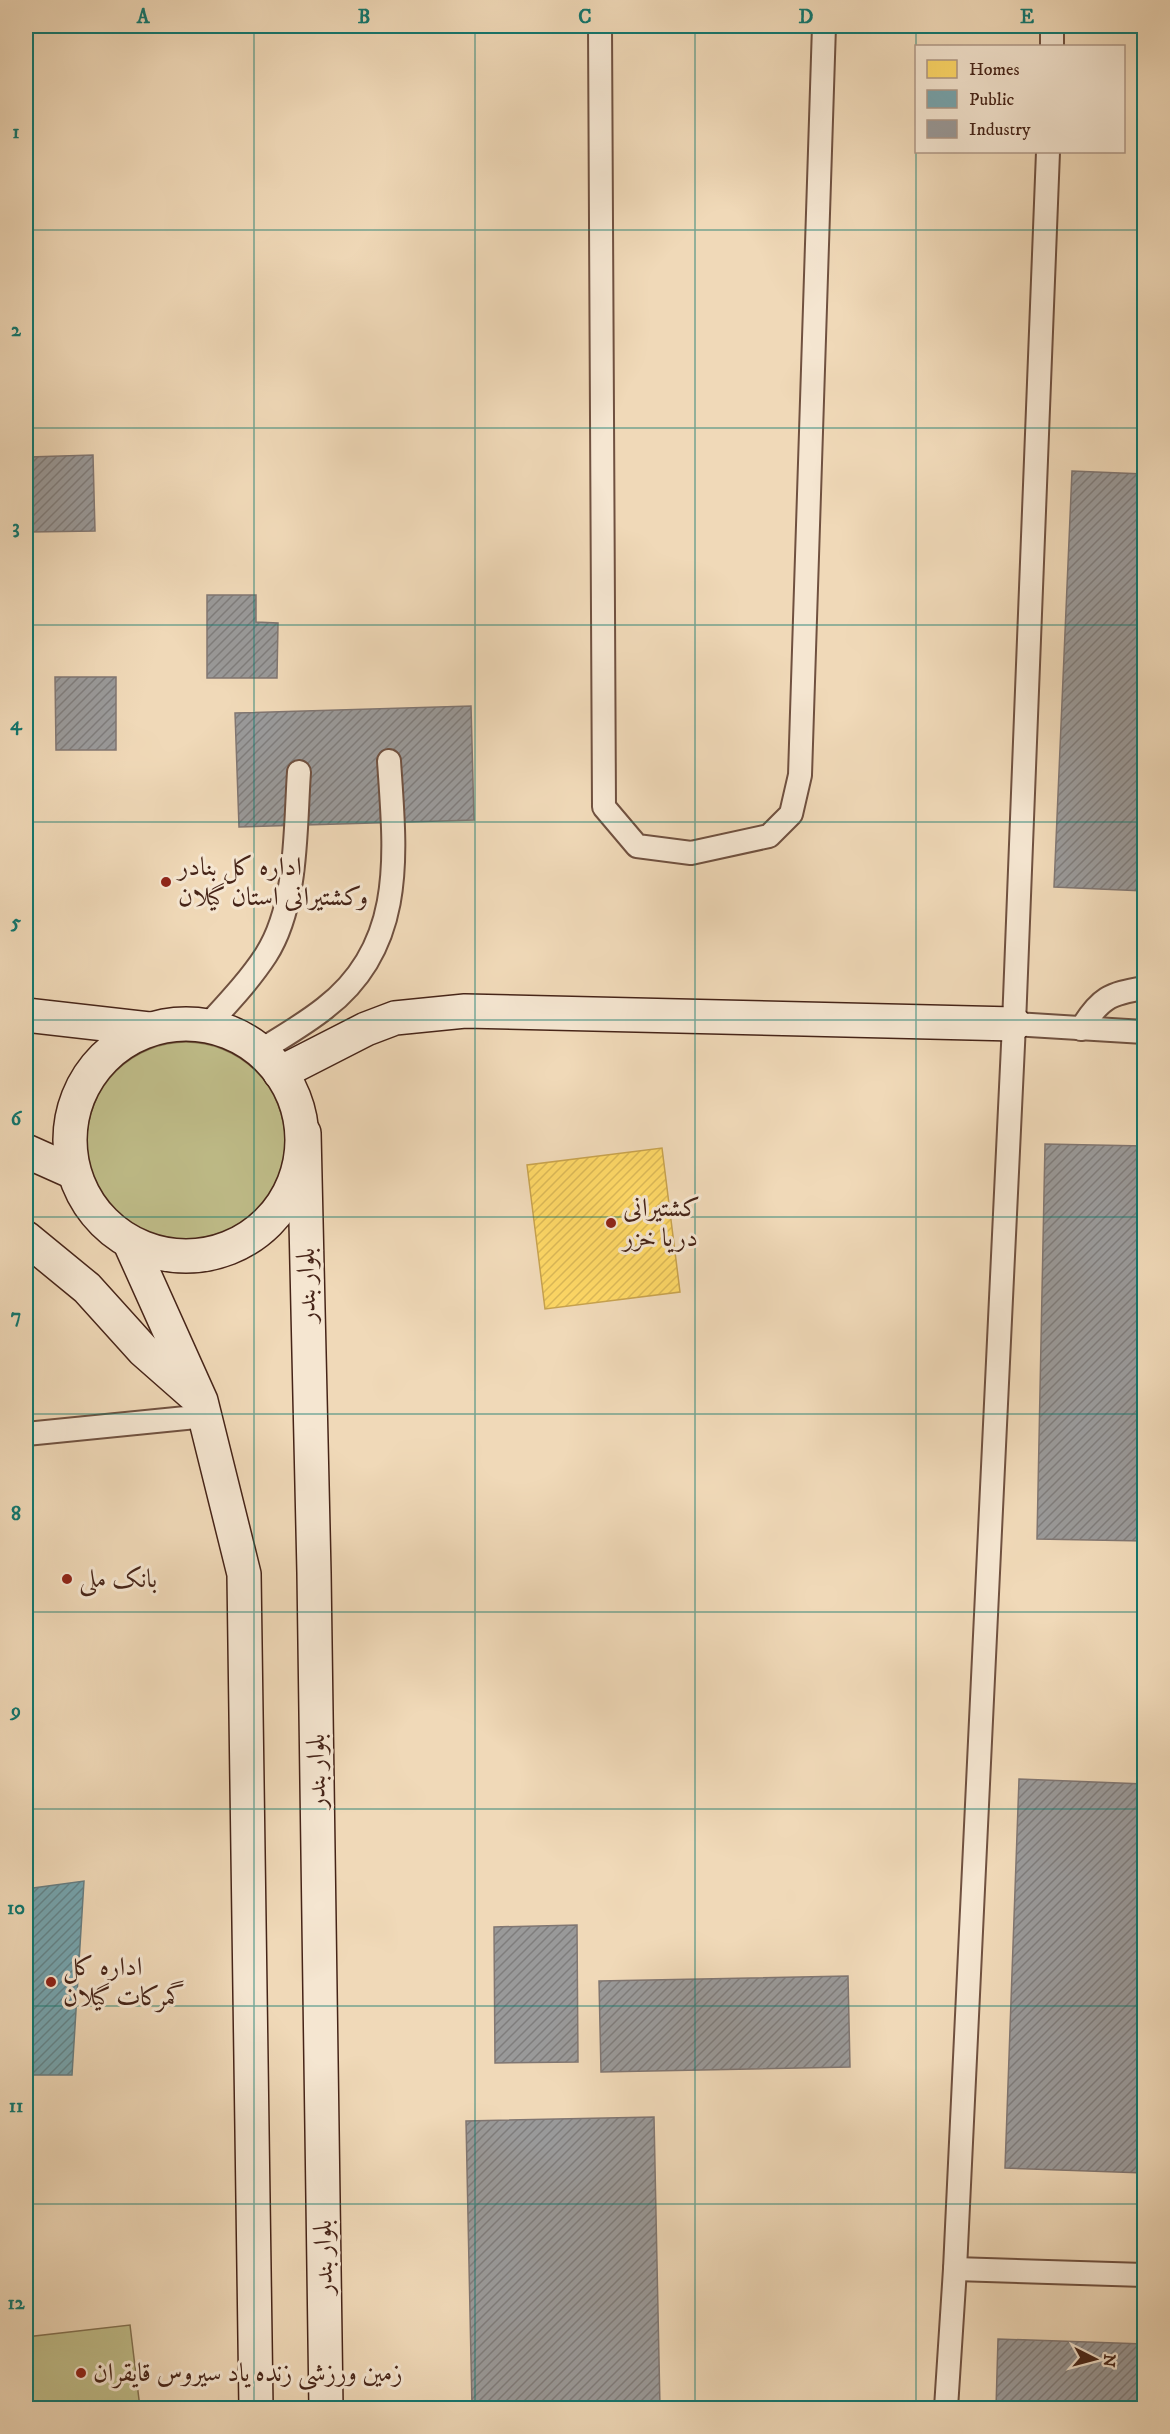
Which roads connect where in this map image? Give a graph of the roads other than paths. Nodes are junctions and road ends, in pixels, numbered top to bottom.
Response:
1 (600, 26) edge
2 (824, 26) edge
3 (1053, 26) edge
4 (1052, 45) edge
5 (1048, 153) edge
6 (389, 761) dead end
7 (298, 772) dead end
8 (1144, 988) edge
9 (26, 1015) edge
10 (1014, 1023) junction
11 (207, 1026) junction
12 (149, 1029) junction
13 (1081, 1029) junction
14 (1144, 1032) edge
15 (270, 1062) junction
16 (304, 1133) junction
17 (26, 1151) edge
18 (73, 1172) junction
19 (26, 1238) edge
20 (130, 1243) junction
21 (203, 1408) junction
22 (26, 1434) edge
23 (956, 2269) junction
24 (1144, 2276) edge
25 (256, 2409) edge
26 (326, 2409) edge
27 (946, 2409) edge

1 - 2 lane
3 - 4 lane
5 - 10 lane
6 - 15 lane
7 - 11 lane
8 - 13 lane
9 - 12 main road
10 - 13 lane
10 - 15 main road
10 - 23 lane
11 - 12 main road
11 - 15 main road
12 - 18 main road
13 - 14 lane
15 - 16 main road
16 - 20 main road
16 - 26 main road, بلوار بندر
17 - 18 main road
18 - 20 main road
19 - 21 main road
20 - 21 main road
21 - 22 lane
21 - 25 main road
23 - 24 lane
23 - 27 lane

